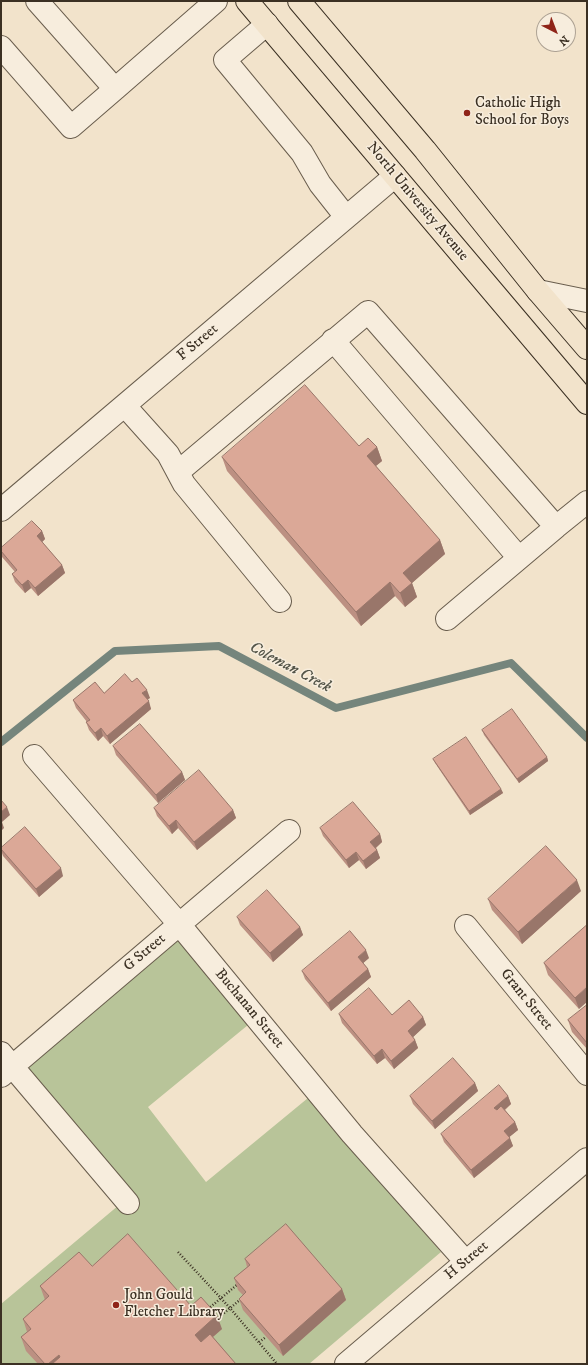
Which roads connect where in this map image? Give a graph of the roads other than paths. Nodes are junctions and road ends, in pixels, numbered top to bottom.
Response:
1 (37, 1) edge
2 (216, 1) edge
3 (248, 1) edge
4 (299, 1) edge
5 (267, 24) junction
6 (1, 47) edge
7 (115, 89) junction
8 (395, 176) junction
9 (346, 217) junction
10 (538, 291) junction
11 (587, 301) edge
12 (333, 340) junction
13 (587, 348) edge
14 (587, 403) edge
15 (125, 406) junction
16 (178, 472) junction
17 (587, 502) edge
18 (1, 510) edge
19 (556, 527) junction
20 (519, 558) junction
21 (280, 601) dead end
22 (446, 619) dead end
23 (34, 756) dead end
24 (289, 831) dead end
25 (179, 924) junction
26 (466, 926) dead end
27 (5, 1065) edge
28 (587, 1074) edge
29 (587, 1159) edge
30 (128, 1203) dead end
31 (466, 1262) junction
32 (346, 1364) edge

1 - 7 street
2 - 7 street
3 - 5 main road, North University Avenue
4 - 10 main road
5 - 8 main road, North University Avenue
5 - 9 street
6 - 7 street
8 - 9 street, F Street
8 - 14 main road, North University Avenue
9 - 15 street, F Street
10 - 11 street
10 - 13 main road
12 - 16 street
12 - 19 street
12 - 20 street
15 - 16 street
15 - 18 street, F Street
16 - 21 street
17 - 19 street
19 - 20 street
20 - 22 street
23 - 25 street, Buchanan Street
24 - 25 street, G Street
25 - 27 street, G Street
25 - 31 street, Buchanan Street
26 - 28 street, Grant Street
27 - 30 street
29 - 31 street, H Street
31 - 32 street, H Street

